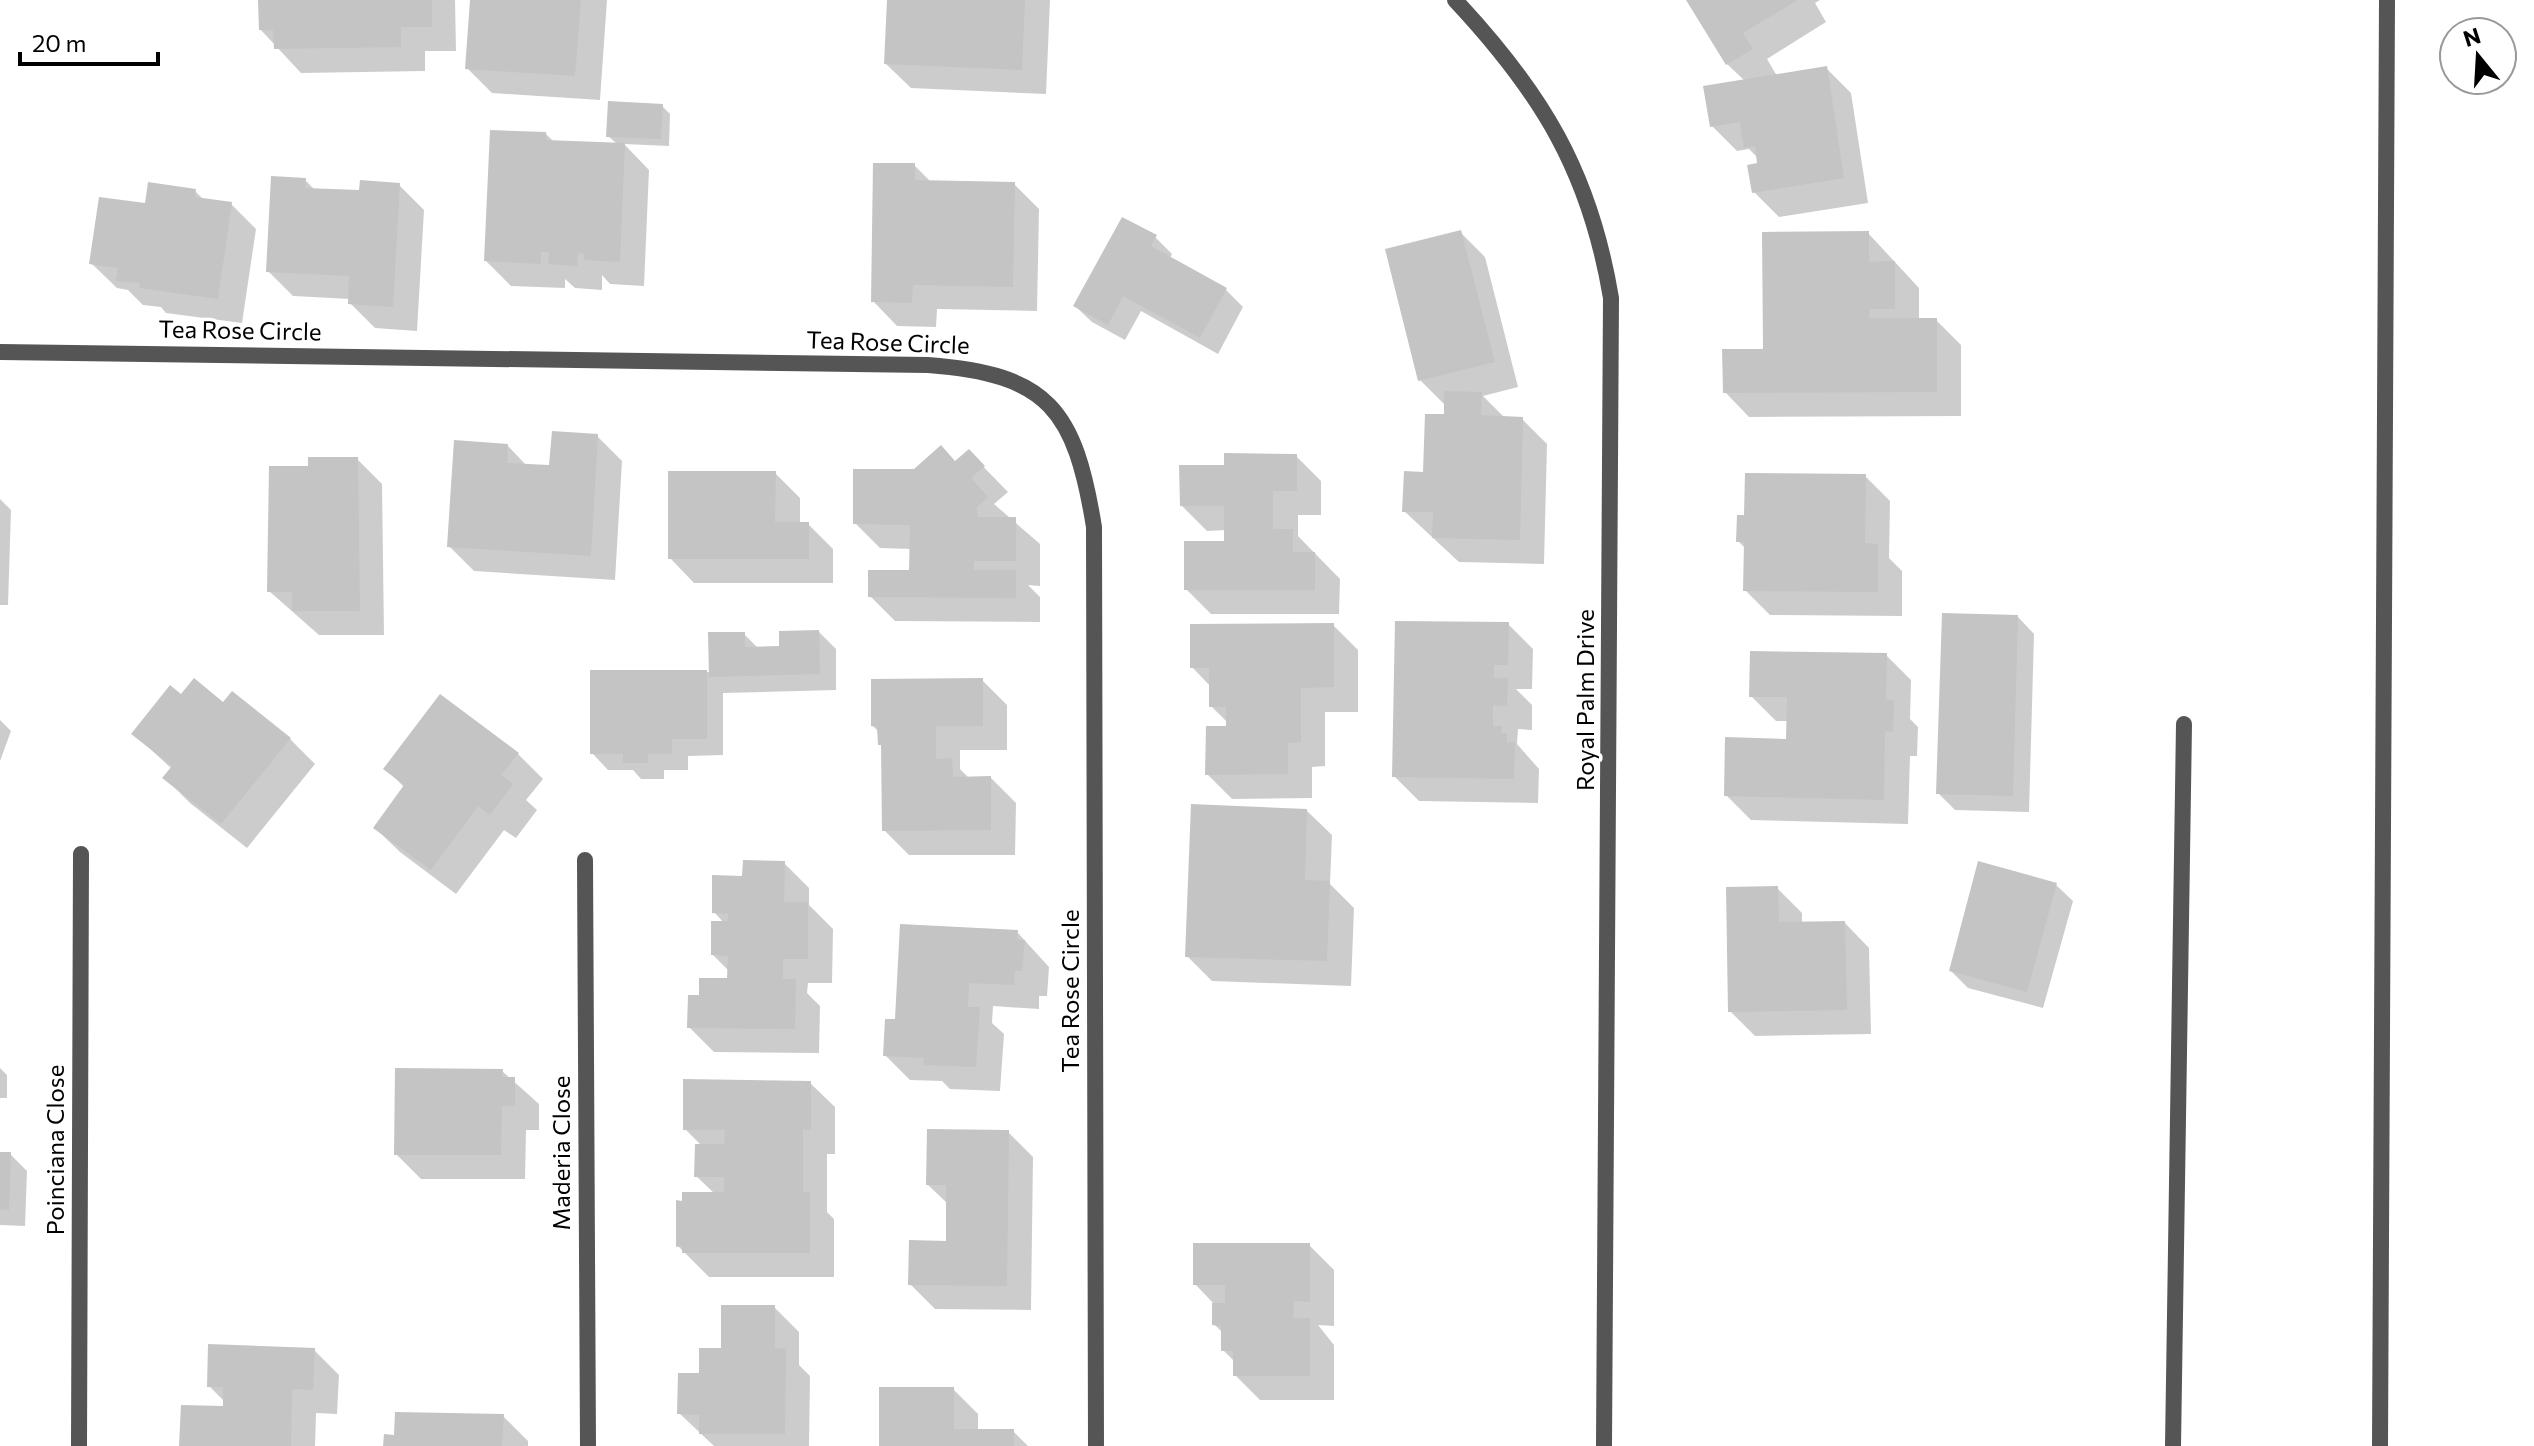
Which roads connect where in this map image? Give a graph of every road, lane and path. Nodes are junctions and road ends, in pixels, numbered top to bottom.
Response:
1 (1455, 0) edge
2 (2387, 0) edge
3 (0, 352) edge
4 (2184, 724) dead end
5 (81, 854) dead end
6 (585, 860) dead end
7 (79, 1446) edge
8 (588, 1446) edge
9 (1096, 1446) edge
10 (1604, 1446) edge
11 (2173, 1446) edge
12 (2380, 1446) edge

1 - 10 street, Royal Palm Drive
2 - 12 street
3 - 9 street, Tea Rose Circle
4 - 11 street
5 - 7 street, Poinciana Close
6 - 8 street, Maderia Close

